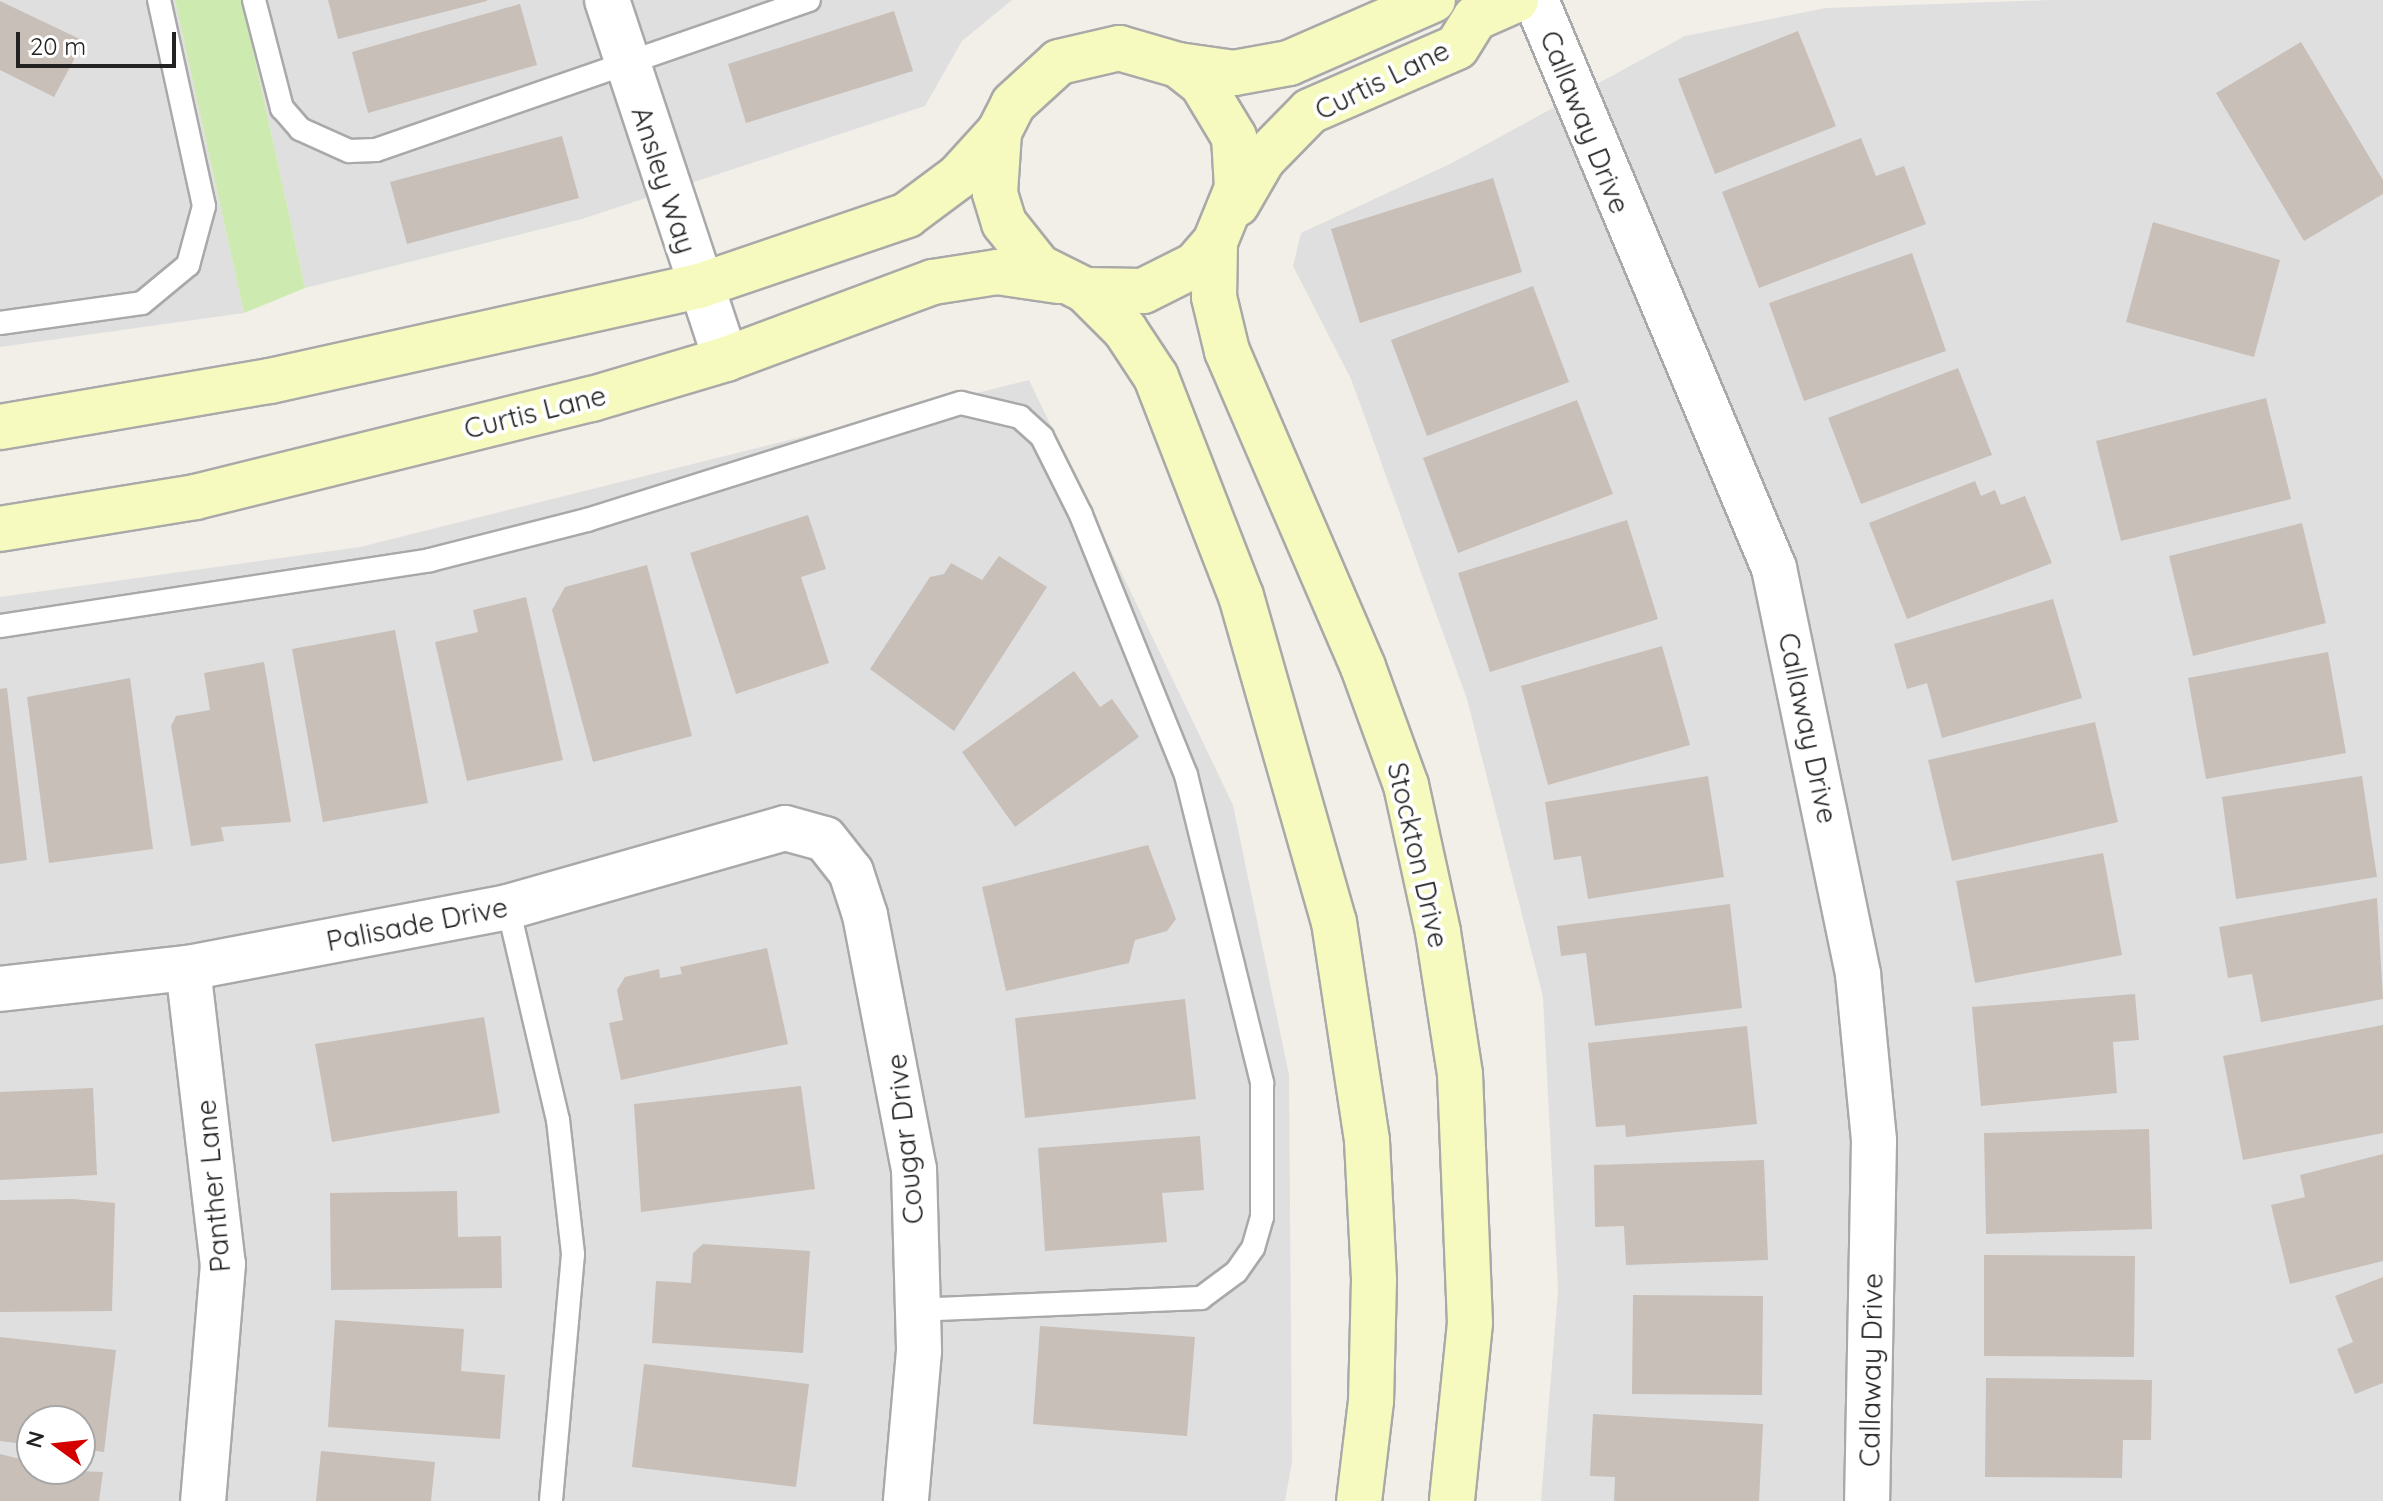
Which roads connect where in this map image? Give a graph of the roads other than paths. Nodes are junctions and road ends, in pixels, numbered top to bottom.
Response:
1 (159, 0) edge
2 (254, 0) edge
3 (607, 0) edge
4 (809, 0) edge
5 (1433, 0) edge
6 (1516, 0) edge
7 (1536, 0) edge
8 (1459, 9) edge
9 (627, 64) junction
10 (1178, 65) junction
11 (999, 132) junction
12 (1222, 229) junction
13 (699, 286) junction
14 (1073, 286) junction
15 (0, 323) edge
16 (726, 359) junction
17 (0, 427) edge
18 (0, 529) edge
19 (0, 626) edge
20 (825, 839) joint
21 (508, 907) junction
22 (188, 968) junction
23 (0, 989) edge
24 (918, 1310) junction
25 (203, 1501) edge
26 (551, 1501) edge
27 (906, 1501) edge
28 (1359, 1501) edge
29 (1452, 1501) edge
30 (1867, 1501) edge

1 - 15 lane
2 - 9 lane
3 - 9 street, Ansley Way
4 - 9 lane
5 - 10 street, Curtis Lane
6 - 8 street, Curtis Lane
7 - 30 street, Callaway Drive
8 - 12 street, Curtis Lane
9 - 13 street, Ansley Way
10 - 11 street
10 - 12 street
11 - 13 street
11 - 14 street
12 - 14 street
12 - 29 street, Stockton Drive
13 - 16 street, Ansley Way
13 - 17 street
14 - 16 street, Curtis Lane
14 - 28 street
16 - 18 street, Curtis Lane
19 - 24 lane
20 - 21 street, Palisade Drive
20 - 24 street, Cougar Drive
21 - 22 street, Palisade Drive
21 - 26 lane
22 - 23 street, Palisade Drive
22 - 25 street, Panther Lane
24 - 27 street, Cougar Drive

